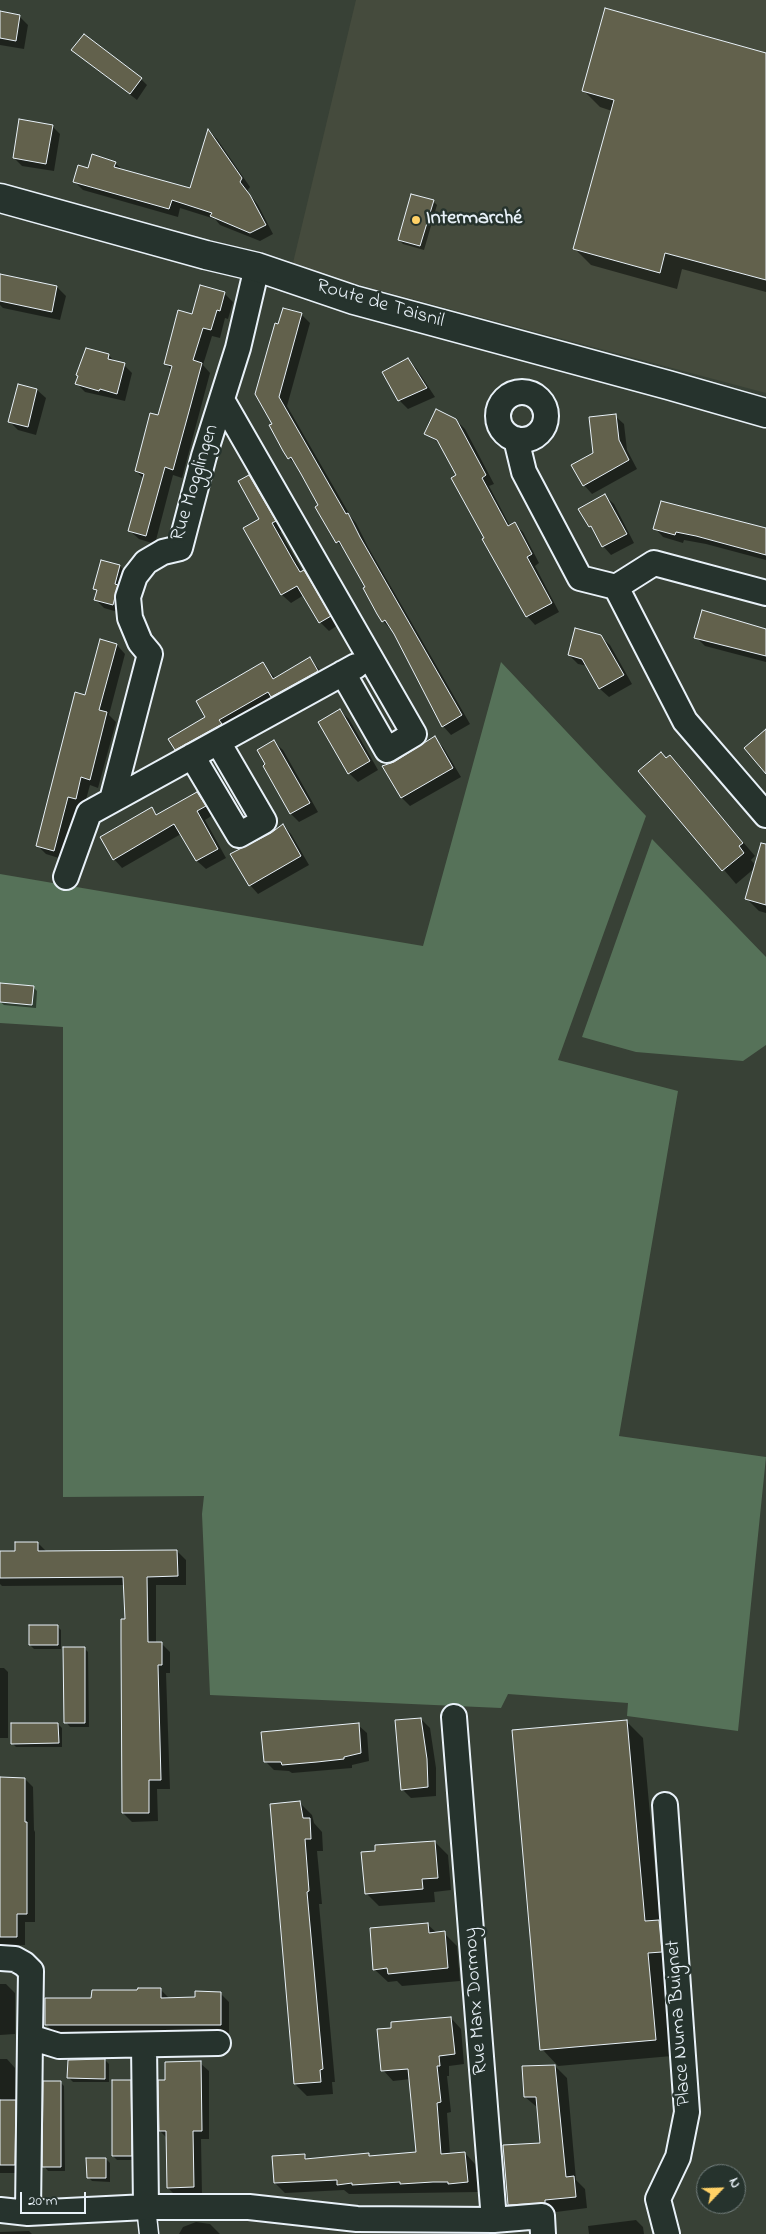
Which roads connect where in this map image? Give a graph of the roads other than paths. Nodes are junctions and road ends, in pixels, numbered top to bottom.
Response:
1 (0, 198) edge
2 (258, 267) junction
3 (222, 400) junction
4 (763, 412) edge
5 (516, 439) dead end
6 (616, 587) junction
7 (766, 593) edge
8 (371, 658) junction
9 (343, 673) junction
10 (218, 742) junction
11 (192, 756) junction
12 (112, 800) junction
13 (766, 815) edge
14 (66, 877) dead end
15 (454, 1717) dead end
16 (665, 1805) dead end
17 (0, 1958) edge
18 (30, 2038) junction
19 (218, 2043) dead end
20 (144, 2045) junction
21 (146, 2207) junction
22 (0, 2210) edge
23 (28, 2213) junction
24 (494, 2220) junction
25 (543, 2225) edge
26 (149, 2234) edge
27 (667, 2234) edge

1 - 2 street, Route de Taisnil
2 - 3 street, Rue Mogglingen
2 - 4 street, Route de Taisnil
3 - 8 street, Rue Mogglingen
3 - 12 street, Rue Mogglingen
5 - 6 street
6 - 7 street
6 - 13 street
8 - 9 street
8 - 9 street, Rue Mogglingen
9 - 10 street
10 - 11 street
10 - 11 street
11 - 12 street
12 - 14 street
15 - 24 street, Rue Marx Dormoy
16 - 27 street, Place Numa Buignet
17 - 18 street
18 - 20 street
18 - 23 street
19 - 20 street
20 - 21 street
21 - 23 street
21 - 24 street
21 - 26 street
22 - 23 street
24 - 25 street

